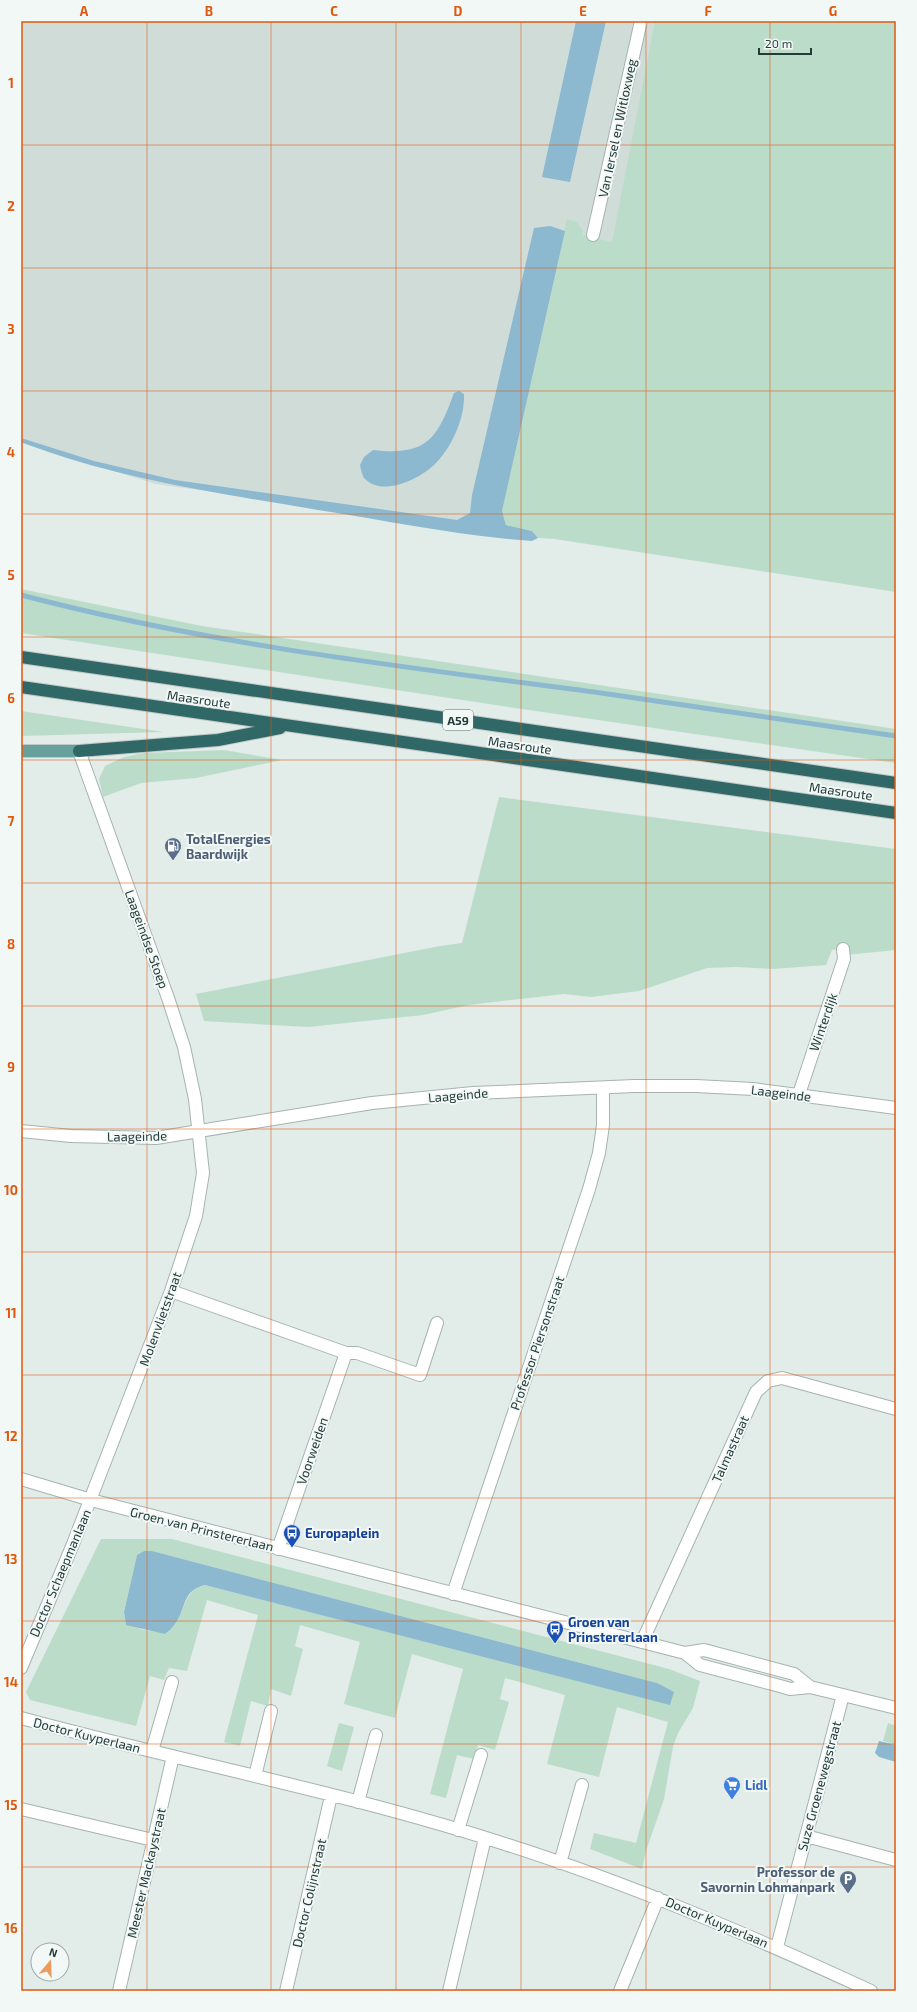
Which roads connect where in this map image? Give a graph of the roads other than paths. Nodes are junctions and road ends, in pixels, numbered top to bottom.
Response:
1 (641, 21) edge
2 (593, 236) dead end
3 (21, 657) edge
4 (21, 687) edge
5 (289, 726) junction
6 (21, 751) edge
7 (79, 751) junction
8 (896, 783) edge
9 (896, 813) edge
10 (843, 949) dead end
11 (603, 1088) junction
12 (799, 1094) junction
13 (896, 1108) edge
14 (21, 1131) edge
15 (198, 1131) junction
16 (171, 1291) junction
17 (437, 1323) dead end
18 (346, 1353) junction
19 (896, 1408) edge
20 (21, 1479) edge
21 (90, 1500) junction
22 (278, 1549) junction
23 (453, 1594) junction
24 (642, 1642) junction
25 (21, 1668) edge
26 (172, 1682) dead end
27 (843, 1695) junction
28 (896, 1708) edge
29 (271, 1711) dead end
30 (21, 1718) edge
31 (376, 1735) dead end
32 (152, 1751) junction
33 (481, 1755) dead end
34 (173, 1756) junction
35 (254, 1776) junction
36 (582, 1785) dead end
37 (332, 1796) junction
38 (358, 1802) junction
39 (21, 1809) edge
40 (458, 1830) junction
41 (806, 1836) junction
42 (485, 1838) junction
43 (153, 1840) junction
44 (896, 1860) edge
45 (560, 1863) junction
46 (658, 1898) junction
47 (777, 1947) junction
48 (119, 1991) edge
49 (286, 1991) edge
50 (449, 1991) edge
51 (620, 1991) edge
52 (871, 1991) edge

1 - 2 street, Van Iersel en Witloxweg
3 - 8 highway, Maasroute / A59
4 - 5 highway, Maasroute / A59
5 - 7 highway, A59
5 - 9 highway, Maasroute / A59
6 - 7 main road
7 - 15 street, Laageindse Stoep
10 - 12 street, Winterdijk
11 - 12 street, Laageinde
11 - 15 street, Laageinde
11 - 23 street, Professor Piersonstraat
12 - 13 street, Laageinde
14 - 15 street, Laageinde
15 - 16 street, Molenvlietstraat
16 - 18 street
16 - 21 street, Molenvlietstraat
17 - 18 street
18 - 22 street, Voorweiden
19 - 24 street, Talmastraat
20 - 21 street, Groen van Prinstererlaan
21 - 22 street, Groen van Prinstererlaan
21 - 25 street, Doctor Schaepmanlaan
22 - 23 street, Groen van Prinstererlaan
23 - 24 street, Groen van Prinstererlaan
24 - 27 street, Groen van Prinstererlaan
26 - 32 street, Doctor Kuyperlaan
27 - 28 street, Groen van Prinstererlaan
27 - 41 street, Suze Groenewegstraat
29 - 35 street
30 - 32 street, Doctor Kuyperlaan
31 - 38 street
32 - 34 street, Doctor Kuyperlaan
33 - 40 street
34 - 35 street, Doctor Kuyperlaan
34 - 43 street, Meester Mackaystraat
35 - 37 street, Doctor Kuyperlaan
36 - 45 street
37 - 38 street, Doctor Kuyperlaan
37 - 49 street, Doctor Colijnstraat
38 - 40 street, Doctor Kuyperlaan
39 - 43 street
40 - 42 street, Doctor Kuyperlaan
41 - 44 street
41 - 47 street, Suze Groenewegstraat
42 - 45 street, Doctor Kuyperlaan
42 - 50 street
43 - 48 street, Meester Mackaystraat
45 - 46 street, Doctor Kuyperlaan
46 - 47 street, Doctor Kuyperlaan
46 - 51 street
47 - 52 street, Doctor Kuyperlaan

